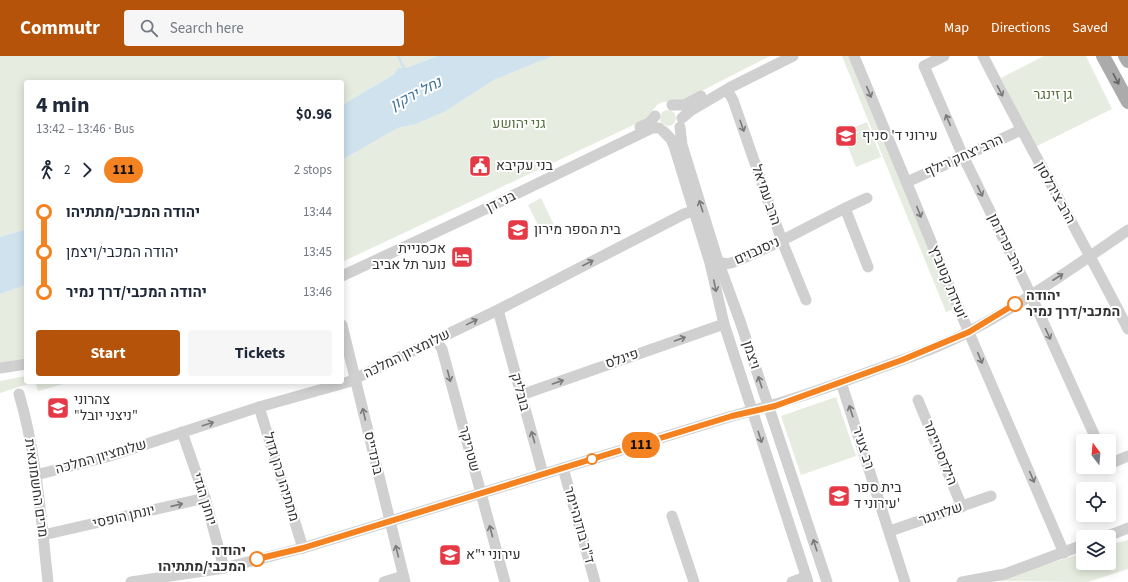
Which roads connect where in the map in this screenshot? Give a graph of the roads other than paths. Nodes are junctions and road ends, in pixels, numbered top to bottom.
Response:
1 (782, 56) edge
2 (793, 56) edge
3 (854, 56) edge
4 (944, 56) edge
5 (983, 56) edge
6 (1103, 56) edge
7 (1125, 56) edge
8 (1128, 61) edge
9 (727, 90) junction
10 (1128, 102) edge
11 (672, 105) junction
12 (655, 116) junction
13 (681, 123) junction
14 (661, 129) junction
15 (1021, 130) junction
16 (963, 156) junction
17 (907, 182) junction
18 (867, 198) dead end
19 (845, 208) junction
20 (693, 211) junction
21 (1128, 230) edge
22 (782, 241) junction
23 (1091, 256) junction
24 (714, 262) junction
25 (344, 267) edge
26 (868, 267) dead end
27 (344, 275) edge
28 (1030, 295) junction
29 (806, 300) dead end
30 (498, 310) junction
31 (724, 324) junction
32 (1128, 329) edge
33 (969, 332) junction
34 (344, 333) edge
35 (436, 340) junction
36 (24, 364) edge
37 (0, 368) edge
38 (24, 369) edge
39 (0, 373) edge
40 (355, 379) junction
41 (344, 382) edge
42 (842, 382) junction
43 (338, 384) edge
44 (19, 394) dead end
45 (521, 395) junction
46 (918, 400) dead end
47 (768, 405) junction
48 (259, 407) junction
49 (751, 412) junction
50 (182, 432) junction
51 (1094, 434) edge
52 (1128, 456) edge
53 (1116, 461) edge
54 (563, 468) junction
55 (543, 474) junction
56 (36, 475) junction
57 (481, 493) junction
58 (991, 496) dead end
59 (205, 498) junction
60 (962, 507) junction
61 (672, 516) dead end
62 (389, 520) junction
63 (1128, 528) edge
64 (890, 531) junction
65 (1116, 533) edge
66 (43, 535) junction
67 (303, 548) junction
68 (1076, 549) edge
69 (1064, 553) junction
70 (224, 568) junction
71 (404, 579) edge
72 (807, 580) edge
73 (48, 582) edge
74 (136, 582) edge
75 (384, 582) edge
76 (505, 582) edge
77 (595, 582) edge
78 (694, 582) edge
79 (792, 582) edge
80 (827, 582) edge
81 (905, 582) edge
82 (962, 582) edge

1 - 11 street
2 - 9 street
3 -> 17 street, ועידת קטוביץ'
16 -> 4 street, הרב פרידמן
5 -> 15 street, הרב צירלסון
6 -> 10 main road
7 - 8 main road
9 - 13 street
9 -> 22 street, הרב עמיאל
11 - 12 street
11 - 13 street
12 - 14 street
12 - 25 street, בני דן
13 - 14 street
24 -> 13 street, ויצמן
14 - 20 street, ויצמן
14 - 27 street, בני דן
15 - 16 street, הרב יצחק רילף
15 - 23 street, הרב צירלסון
16 - 17 street, הרב יצחק רילף
16 -> 28 street, הרב פרידמן
17 -> 33 street, ועידת קטוביץ'
18 - 19 street, ניסנבוים
19 - 22 street, ניסנבוים
19 - 26 street
20 - 24 street, ויצמן
30 -> 20 street, שלומציון המלכה
21 - 23 street
22 - 24 street, ניסנבוים
22 - 29 street, הרב עמיאל
28 -> 23 street
23 - 32 street, הרב צירלסון
24 -> 31 street, ויצמן
47 -> 24 street, ויצמן
28 - 33 street
28 -> 51 street, הרב פרידמן
35 -> 30 street, שלומציון המלכה
30 - 45 street, בובליק
45 -> 31 street, פינלס
31 - 49 street, ויצמן
33 - 42 street
33 -> 69 street, ועידת קטוביץ'
34 - 40 street, ברנדייס
35 - 40 street, שלומציון המלכה
35 -> 57 street, שטריקר
36 - 37 street
38 - 39 street
40 - 41 street, שלומציון המלכה
62 -> 40 street, ברנדייס
42 - 47 street
64 -> 42 street, רב צעיר
43 - 48 street, שלומציון המלכה
44 - 56 street, מרים החשמונאית
55 -> 45 street, בובליק
46 - 60 street, הילדסהיימר
47 - 49 street
80 -> 47 street, ויצמן
50 -> 48 street, שלומציון המלכה
48 - 67 street, מתתיהו כהן גדול
49 - 54 street
49 -> 72 street, ויצמן
50 - 56 street, שלומציון המלכה
50 - 59 street, יוחנן הגדי
52 - 53 street
54 - 55 street
54 - 77 street, ד"ר בודנהיימר
55 - 57 street
56 - 66 street, מרים החשמונאית
57 - 62 street
76 -> 57 street, שטריקר
58 - 60 street, שלזינגר
66 -> 59 street, יונתן הופסי
59 - 70 street, יוחנן הגדי
60 - 64 street, שלזינגר
61 - 78 street
62 - 67 street
71 -> 62 street, ברנדייס
63 - 65 street
64 - 81 street, רב צעיר
66 - 73 street, מרים החשמונאית
67 - 70 street
68 - 69 street
69 - 82 street
70 - 74 street
71 - 75 street
72 - 79 street

